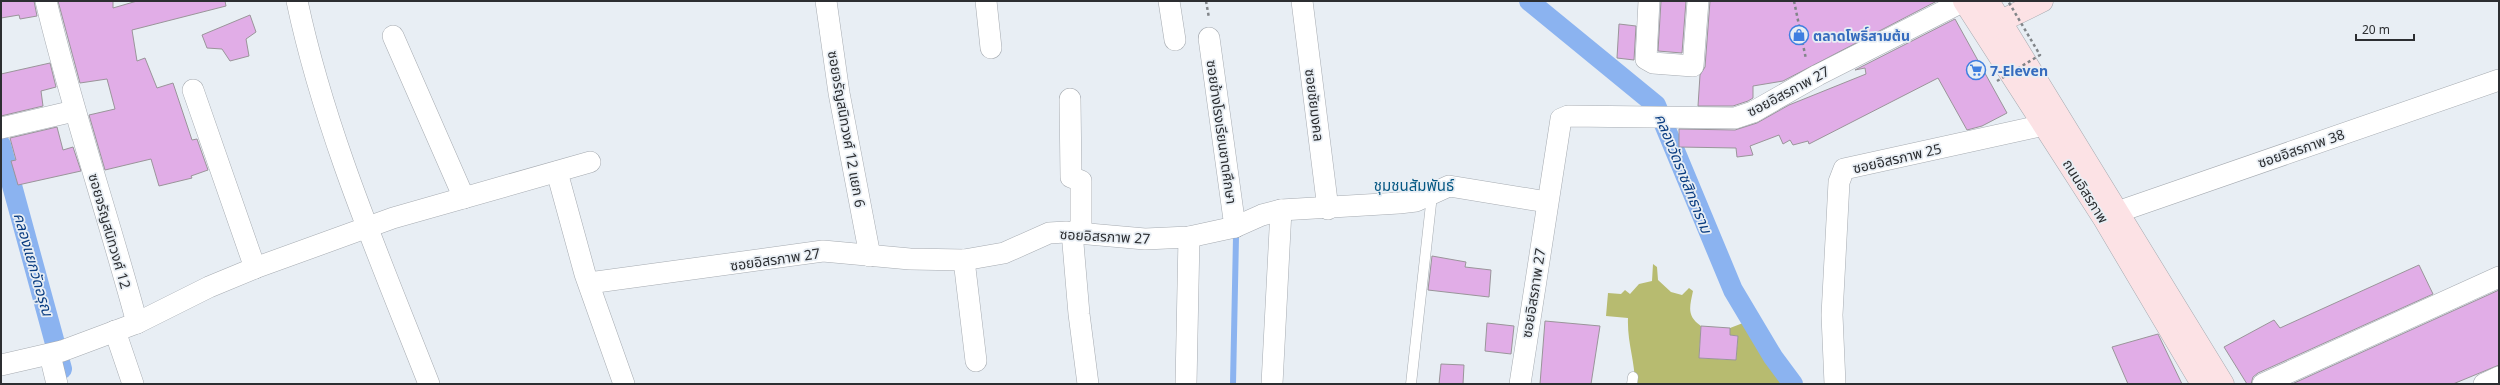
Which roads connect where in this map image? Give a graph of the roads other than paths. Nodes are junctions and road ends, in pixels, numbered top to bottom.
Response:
1 (46, 1) edge
2 (297, 1) edge
3 (826, 1) edge
4 (986, 1) edge
5 (1169, 1) edge
6 (1302, 1) edge
7 (1649, 1) edge
8 (1698, 1) edge
9 (1964, 1) edge
10 (1988, 1) edge
11 (2042, 1) edge
12 (1997, 17) edge
13 (394, 36) dead end
14 (1209, 38) dead end
15 (1175, 40) dead end
16 (992, 48) dead end
17 (2499, 80) edge
18 (193, 90) dead end
19 (1070, 98) dead end
20 (74, 111) junction
21 (2044, 125) junction
22 (2, 128) edge
23 (590, 162) dead end
24 (557, 172) junction
25 (1432, 195) junction
26 (464, 198) junction
27 (1547, 202) junction
28 (1328, 209) junction
29 (1281, 210) junction
30 (2111, 215) junction
31 (1234, 227) junction
32 (368, 228) junction
33 (1077, 232) junction
34 (1189, 237) junction
35 (870, 256) junction
36 (964, 260) junction
37 (255, 268) junction
38 (2499, 277) edge
39 (589, 283) junction
40 (137, 323) junction
41 (115, 331) junction
42 (54, 354) junction
43 (976, 361) dead end
44 (1, 365) edge
45 (2499, 377) edge
46 (57, 384) edge
47 (133, 384) edge
48 (429, 384) edge
49 (624, 384) edge
50 (1088, 384) edge
51 (1186, 384) edge
52 (1272, 384) edge
53 (1411, 384) edge
54 (1520, 384) edge
55 (1836, 384) edge
56 (2202, 384) edge
57 (2223, 384) edge
58 (2263, 384) edge
59 (2484, 384) edge

1 - 20 street, ซอยจรัญสนิทวงศ์ 12
2 - 32 street
3 - 35 street, ซอยจรัญสนิทวงศ์ 12 แยก 6
4 - 16 street
5 - 15 street
6 - 28 street, ซอยชัยมงคล
7 - 8 street
9 - 12 main road, ถนนอิสรภาพ
9 - 27 street, ซอยอิสรภาพ 27
10 - 12 main road
11 - 12 main road
12 - 21 main road, ถนนอิสรภาพ
12 - 30 main road
13 - 26 street
14 - 31 street, ซอยข้างโรงเรียนชาตศึกษา
17 - 30 street, ซอยอิสรภาพ 38
18 - 37 street
19 - 33 street
20 - 22 street
20 - 40 street, ซอยจรัญสนิทวงศ์ 12
21 - 30 main road, ถนนอิสรภาพ
21 - 55 street, ซอยอิสรภาพ 25
23 - 24 street
24 - 26 street
24 - 39 street
25 - 27 street, ซอยอิสรภาพ 27
25 - 28 street, ซอยอิสรภาพ 27
25 - 53 lane
26 - 32 street
27 - 54 street, ซอยอิสรภาพ 27
28 - 29 street, ซอยอิสรภาพ 27
29 - 31 street, ซอยอิสรภาพ 27
29 - 52 street
30 - 56 main road, ถนนอิสรภาพ
30 - 57 main road
31 - 34 street, ซอยอิสรภาพ 27
32 - 37 street
32 - 48 street
33 - 34 street, ซอยอิสรภาพ 27
33 - 36 street, ซอยอิสรภาพ 27
33 - 50 street
34 - 51 street
35 - 36 street, ซอยอิสรภาพ 27
35 - 39 street, ซอยอิสรภาพ 27
36 - 43 street
37 - 40 street
38 - 58 street
39 - 49 street
40 - 41 street
41 - 42 street
41 - 47 street
42 - 44 street
42 - 46 street
45 - 59 street

